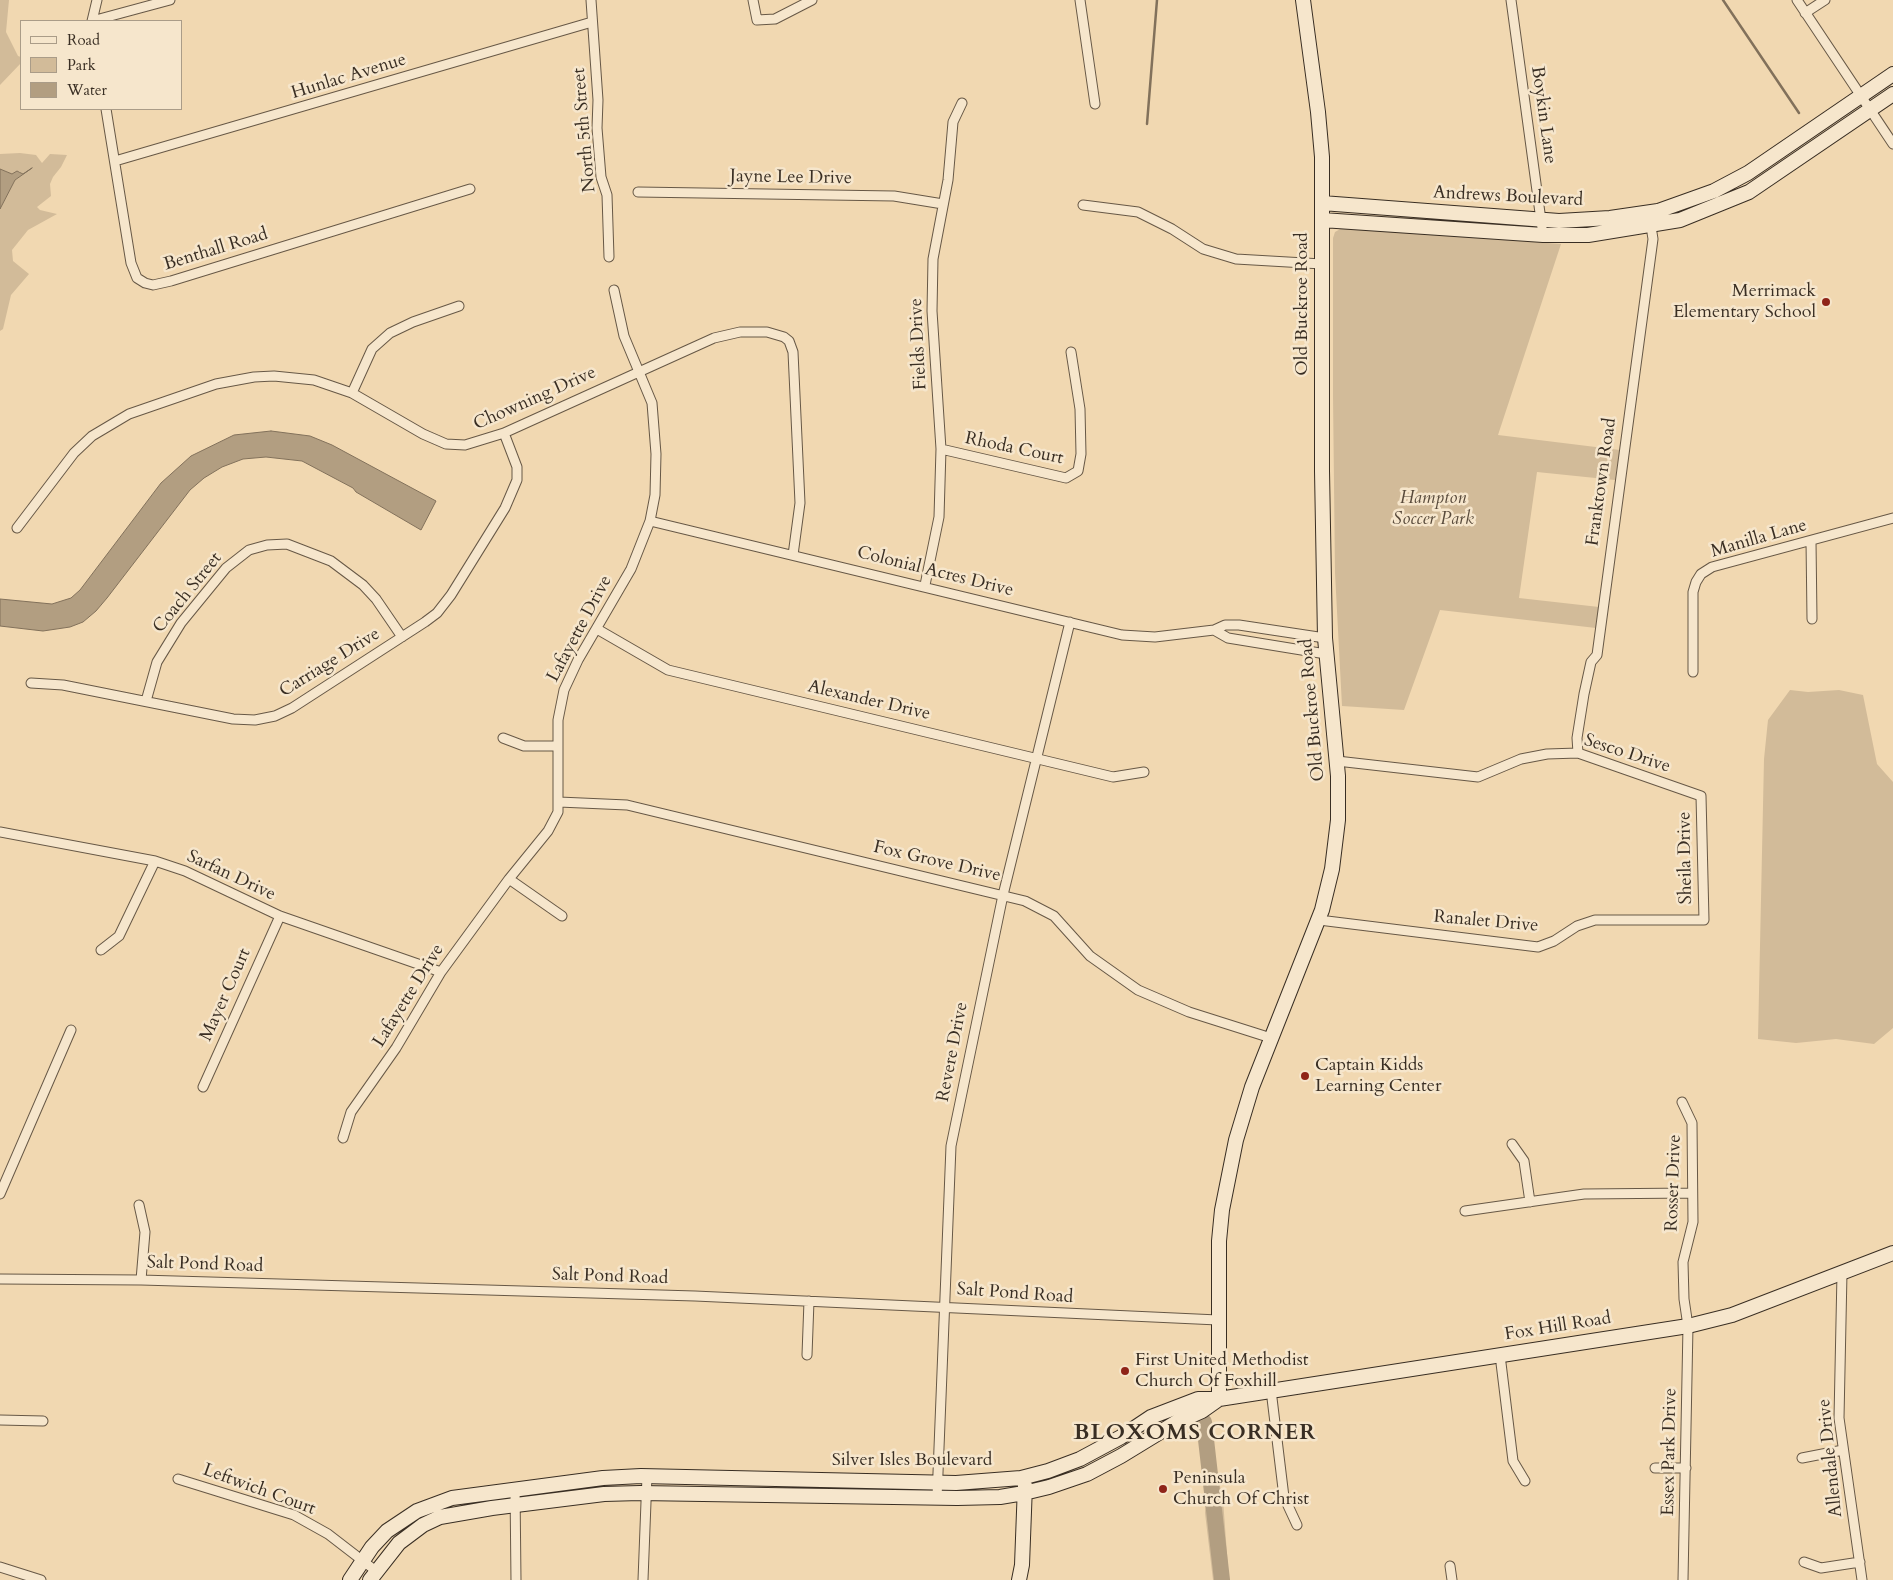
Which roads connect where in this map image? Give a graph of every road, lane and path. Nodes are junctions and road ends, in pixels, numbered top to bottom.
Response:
1 (97, 0) edge
2 (170, 0) edge
3 (591, 0) edge
4 (754, 0) edge
5 (812, 0) edge
6 (1080, 0) edge
7 (1303, 0) edge
8 (1511, 0) edge
9 (1796, 0) edge
10 (1824, 0) edge
11 (1805, 13) junction
12 (92, 20) edge
13 (96, 20) edge
14 (592, 22) junction
15 (1893, 74) edge
16 (1893, 94) edge
17 (1861, 96) junction
18 (962, 103) dead end
19 (1095, 104) dead end
20 (106, 110) edge
21 (1870, 110) junction
22 (1893, 144) edge
23 (115, 162) junction
24 (470, 189) dead end
25 (638, 192) dead end
26 (1322, 203) junction
27 (943, 204) junction
28 (1083, 205) dead end
29 (1650, 219) junction
30 (1322, 220) junction
31 (1542, 220) junction
32 (1543, 235) junction
33 (609, 257) dead end
34 (1322, 264) junction
35 (614, 290) dead end
36 (459, 306) dead end
37 (1071, 352) dead end
38 (639, 370) junction
39 (352, 393) junction
40 (504, 433) junction
41 (941, 449) junction
42 (1893, 518) edge
43 (650, 521) junction
44 (17, 528) dead end
45 (1811, 540) junction
46 (793, 555) junction
47 (925, 585) junction
48 (1812, 619) dead end
49 (1070, 622) junction
50 (597, 629) junction
51 (1214, 630) junction
52 (402, 637) junction
53 (1325, 638) junction
54 (1326, 654) junction
55 (1693, 672) dead end
56 (31, 683) dead end
57 (146, 701) junction
58 (503, 738) dead end
59 (558, 746) junction
60 (1578, 753) junction
61 (1036, 758) junction
62 (1337, 761) junction
63 (1144, 772) dead end
64 (1701, 796) joint
65 (559, 802) junction
66 (0, 832) edge
67 (155, 861) junction
68 (509, 879) junction
69 (1003, 895) junction
70 (280, 916) junction
71 (562, 916) dead end
72 (1319, 920) junction
73 (1704, 920) joint
74 (101, 950) dead end
75 (441, 972) junction
76 (71, 1030) dead end
77 (1271, 1038) junction
78 (203, 1087) dead end
79 (1682, 1102) dead end
80 (343, 1138) dead end
81 (1512, 1144) dead end
82 (1692, 1193) junction
83 (0, 1194) edge
84 (1530, 1202) junction
85 (139, 1205) dead end
86 (1465, 1211) dead end
87 (1893, 1252) edge
88 (1842, 1273) junction
89 (0, 1279) edge
90 (141, 1280) junction
91 (809, 1301) junction
92 (944, 1306) junction
93 (1218, 1320) junction
94 (1688, 1326) junction
95 (806, 1355) dead end
96 (1500, 1355) junction
97 (1271, 1390) junction
98 (1219, 1399) junction
99 (0, 1420) edge
100 (43, 1421) dead end
101 (1843, 1450) junction
102 (1802, 1458) dead end
103 (1655, 1468) dead end
104 (1686, 1468) junction
105 (646, 1476) junction
106 (1025, 1477) junction
107 (178, 1479) dead end
108 (1525, 1481) dead end
109 (938, 1482) junction
110 (515, 1489) junction
111 (646, 1492) junction
112 (1024, 1493) junction
113 (938, 1498) junction
114 (517, 1505) junction
115 (1297, 1525) dead end
116 (363, 1561) junction
117 (1804, 1562) dead end
118 (1860, 1562) junction
119 (1450, 1566) dead end
120 (0, 1568) edge
121 (373, 1575) edge
122 (41, 1580) edge
123 (350, 1580) edge
124 (516, 1580) edge
125 (643, 1580) edge
126 (1019, 1580) edge
127 (1452, 1580) edge
128 (1683, 1580) edge
129 (1862, 1580) edge

1 - 12 street
2 - 13 street
3 - 14 street, North 5th Street
4 - 5 street
6 - 19 street
7 - 26 street, Old Buckroe Road
8 - 31 street, Boykin Lane
9 - 11 street
10 - 11 street
11 - 17 street
14 - 23 street, Hunlac Avenue
14 - 33 street, North 5th Street
15 - 17 street, Andrews Boulevard
16 - 21 street, Andrews Boulevard
17 - 21 street
17 - 29 street, Andrews Boulevard
18 - 27 street, Fields Drive
20 - 23 street, Benthall Road
21 - 22 street
21 - 29 street, Andrews Boulevard
23 - 24 street, Benthall Road
25 - 27 street, Jayne Lee Drive
26 - 30 street, Old Buckroe Road
26 - 31 street, Andrews Boulevard
27 - 41 street, Fields Drive
28 - 34 street
29 - 31 street, Andrews Boulevard
29 - 32 street, Andrews Boulevard
29 - 60 street, Franktown Road
30 - 32 street, Andrews Boulevard
30 - 34 street, Old Buckroe Road
31 - 32 street, Boykin Lane
34 - 53 street, Old Buckroe Road
35 - 38 street, Lafayette Drive
36 - 39 street
37 - 41 street, Rhoda Court
38 - 40 street, Chowning Drive
38 - 43 street, Lafayette Drive
38 - 46 street, Chowning Drive
39 - 40 street, Chowning Drive
39 - 44 street, Chowning Drive
40 - 52 street, Carriage Drive
41 - 47 street, Fields Drive
42 - 45 street, Manilla Lane
43 - 46 street, Colonial Acres Drive
43 - 50 street, Lafayette Drive
45 - 48 street
45 - 55 street, Manilla Lane
46 - 47 street, Colonial Acres Drive
47 - 49 street, Colonial Acres Drive
49 - 51 street, Colonial Acres Drive
49 - 61 street, Revere Drive
50 - 59 street, Lafayette Drive
50 - 61 street, Alexander Drive
51 - 53 street, Colonial Acres Drive
51 - 54 street, Colonial Acres Drive
52 - 57 street, Carriage Drive
52 - 57 street, Coach Street
53 - 54 street, Old Buckroe Road
54 - 62 street, Old Buckroe Road
56 - 57 street, Carriage Drive
58 - 59 street
59 - 65 street, Lafayette Drive
60 - 62 street, Sesco Drive
60 - 64 street, Sesco Drive
61 - 63 street, Alexander Drive
61 - 69 street, Revere Drive
62 - 72 street, Old Buckroe Road
64 - 73 street, Sheila Drive
65 - 68 street, Lafayette Drive
65 - 69 street, Fox Grove Drive
66 - 67 street, Sarfan Drive
67 - 70 street, Sarfan Drive
67 - 74 street
68 - 71 street
68 - 75 street, Lafayette Drive
69 - 77 street, Fox Grove Drive
69 - 92 street, Revere Drive
70 - 75 street, Sarfan Drive
70 - 78 street, Mayer Court
72 - 73 street, Ranalet Drive
72 - 77 street, Old Buckroe Road
75 - 80 street, Lafayette Drive
76 - 83 street
77 - 93 street, Old Buckroe Road
79 - 82 street, Rosser Drive
81 - 84 street
82 - 84 street
82 - 94 street, Rosser Drive
84 - 86 street
85 - 90 street
87 - 88 street, Fox Hill Road
88 - 94 street, Fox Hill Road
88 - 101 street, Allendale Drive
89 - 90 street, Salt Pond Road
90 - 91 street, Salt Pond Road
91 - 92 street, Salt Pond Road
91 - 95 street
92 - 93 street, Salt Pond Road
92 - 109 street, Revere Drive
93 - 98 street, Old Buckroe Road
94 - 96 street, Fox Hill Road
94 - 104 street, Essex Park Drive
96 - 97 street, Fox Hill Road
96 - 108 street
97 - 98 street, Fox Hill Road
97 - 115 street
98 - 106 street, Silver Isles Boulevard
98 - 112 street, Silver Isles Boulevard
99 - 100 street
101 - 102 street
101 - 118 street, Allendale Drive
103 - 104 street
104 - 128 street, Essex Park Drive
105 - 109 street, Silver Isles Boulevard
105 - 110 street, Silver Isles Boulevard
105 - 111 street
106 - 109 street, Silver Isles Boulevard
106 - 112 street
107 - 116 street, Leftwich Court
109 - 113 street, Revere Drive
110 - 114 street
110 - 116 street, Silver Isles Boulevard
111 - 113 street, Silver Isles Boulevard
111 - 114 street, Silver Isles Boulevard
111 - 125 street
112 - 113 street, Silver Isles Boulevard
112 - 126 street
114 - 121 street, Silver Isles Boulevard
114 - 124 street
116 - 121 street, Leftwich Court
116 - 123 street, Silver Isles Boulevard
117 - 118 street
118 - 129 street, Allendale Drive
119 - 127 street
120 - 122 street

